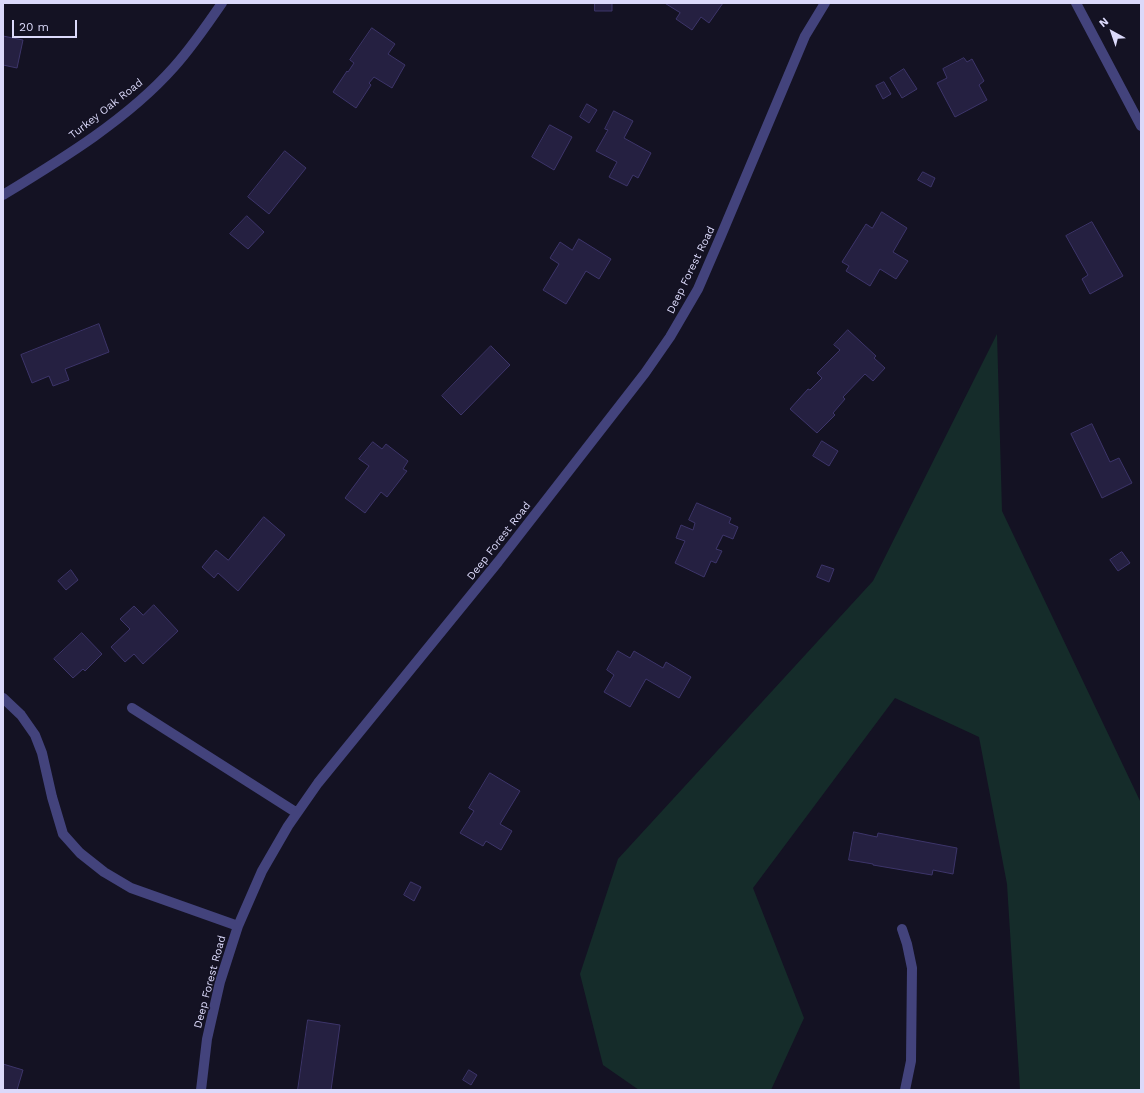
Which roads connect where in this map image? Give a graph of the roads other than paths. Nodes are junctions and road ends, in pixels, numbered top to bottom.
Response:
1 (222, 3) edge
2 (825, 3) edge
3 (1076, 3) edge
4 (1138, 112) edge
5 (1141, 126) edge
6 (3, 195) edge
7 (3, 698) edge
8 (132, 708) dead end
9 (297, 813) junction
10 (238, 926) junction
11 (902, 929) dead end
12 (201, 1090) edge
13 (905, 1090) edge

1 - 6 street, Turkey Oak Road
2 - 9 street, Deep Forest Road
3 - 4 street
4 - 5 street
7 - 10 street
8 - 9 street
9 - 10 street, Deep Forest Road
10 - 12 street, Deep Forest Road
11 - 13 street

